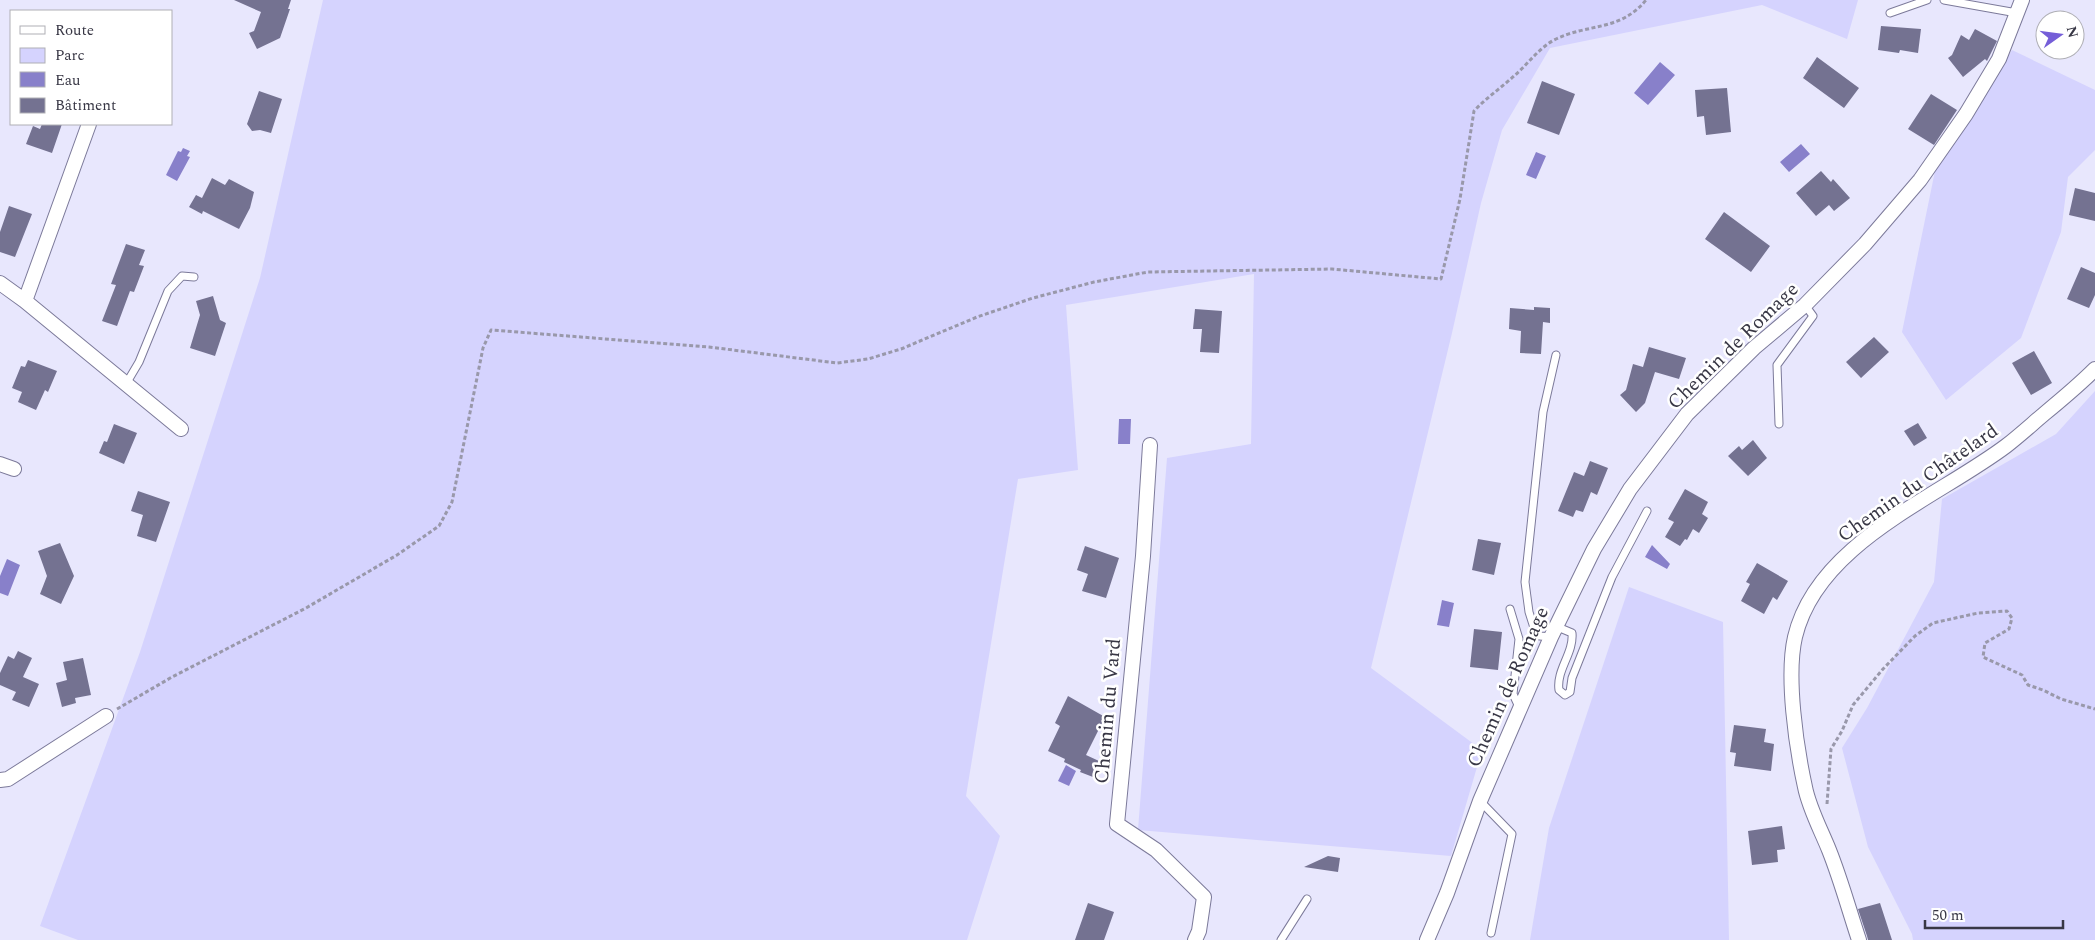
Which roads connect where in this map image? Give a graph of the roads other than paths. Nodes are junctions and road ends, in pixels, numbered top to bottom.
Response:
1 (1927, 0) edge
2 (1944, 0) edge
3 (2022, 0) edge
4 (1890, 13) dead end
5 (2017, 13) junction
6 (88, 125) edge
7 (194, 277) dead end
8 (0, 283) edge
9 (25, 301) junction
10 (1806, 305) junction
11 (1556, 356) dead end
12 (2095, 369) edge
13 (126, 384) junction
14 (1779, 424) dead end
15 (181, 429) dead end
16 (1150, 445) dead end
17 (0, 464) edge
18 (14, 469) dead end
19 (1647, 510) dead end
20 (1510, 609) dead end
21 (1551, 637) junction
22 (1520, 710) junction
23 (106, 716) road end
24 (0, 780) edge
25 (1480, 801) junction
26 (1307, 899) dead end
27 (1491, 933) dead end
28 (1195, 940) edge
29 (1281, 940) edge
30 (1428, 940) edge
31 (1859, 940) edge

1 - 4 lane
2 - 5 lane
3 - 5 street, Chemin de Romage
5 - 10 street, Chemin de Romage
6 - 9 street
7 - 13 lane
8 - 9 street
9 - 13 street
10 - 14 lane
10 - 21 street, Chemin de Romage
11 - 21 lane
12 - 31 street, Chemin du Châtelard
13 - 15 street
16 - 28 street, Chemin du Vard
17 - 18 street
19 - 21 lane
20 - 22 lane
21 - 22 street, Chemin de Romage
22 - 25 street, Chemin de Romage
23 - 24 street
25 - 27 lane
25 - 30 street, Chemin de Romage
26 - 29 lane

